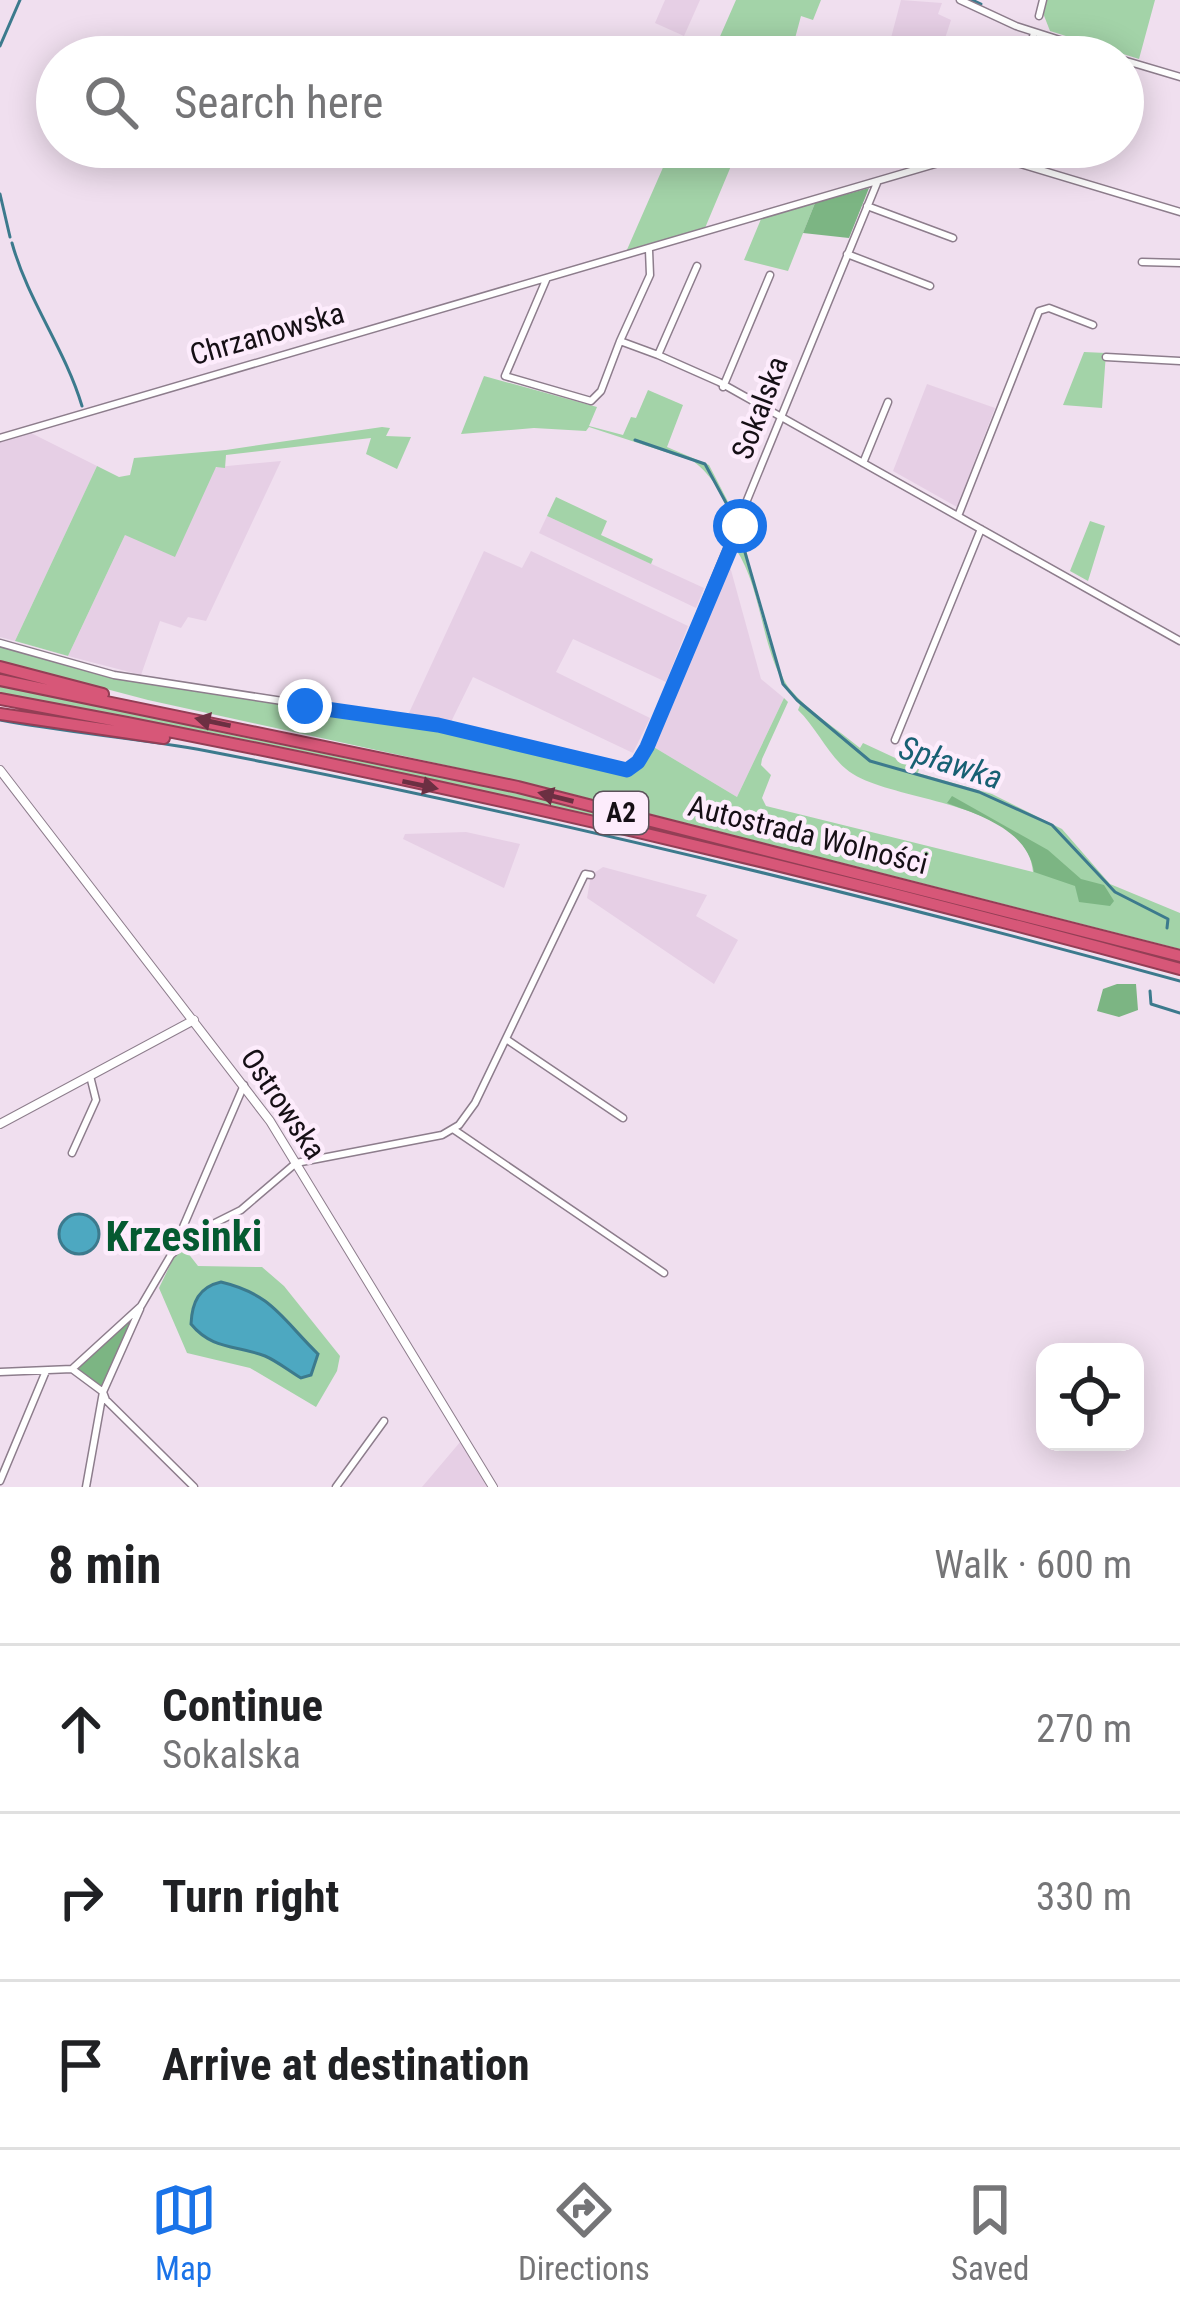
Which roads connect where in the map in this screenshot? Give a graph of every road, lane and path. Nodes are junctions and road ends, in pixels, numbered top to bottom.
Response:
1 (960, 0) edge
2 (1043, 0) edge
3 (1039, 16) dead end
4 (1034, 33) junction
5 (1033, 36) edge
6 (1044, 36) edge
7 (1144, 66) edge
8 (1180, 77) edge
9 (930, 168) edge
10 (1034, 168) edge
11 (877, 183) junction
12 (867, 206) junction
13 (1180, 212) edge
14 (953, 238) dead end
15 (649, 249) junction
16 (847, 254) junction
17 (1142, 262) dead end
18 (1180, 263) edge
19 (697, 266) dead end
20 (770, 275) dead end
21 (547, 278) junction
22 (930, 286) dead end
23 (1093, 325) dead end
24 (620, 341) junction
25 (658, 355) junction
26 (1106, 357) dead end
27 (1180, 361) edge
28 (723, 387) junction
29 (888, 402) dead end
30 (782, 417) junction
31 (0, 438) edge
32 (863, 463) junction
33 (958, 516) junction
34 (981, 529) junction
35 (1180, 641) edge
36 (0, 643) edge
37 (0, 668) edge
38 (0, 680) edge
39 (0, 699) edge
40 (146, 709) junction
41 (0, 714) edge
42 (895, 740) dead end
43 (239, 746) junction
44 (0, 770) edge
45 (591, 874) dead end
46 (1180, 956) edge
47 (1180, 969) edge
48 (194, 1020) junction
49 (506, 1039) junction
50 (90, 1076) junction
51 (244, 1085) junction
52 (623, 1118) dead end
53 (0, 1124) edge
54 (453, 1129) junction
55 (72, 1153) dead end
56 (296, 1163) junction
57 (184, 1222) junction
58 (197, 1232) junction
59 (171, 1255) junction
60 (664, 1274) dead end
61 (141, 1306) junction
62 (72, 1369) junction
63 (0, 1372) edge
64 (46, 1372) junction
65 (103, 1392) junction
66 (384, 1421) dead end
67 (0, 1481) edge
68 (86, 1487) edge
69 (194, 1487) edge
70 (336, 1487) edge
71 (493, 1487) edge

1 - 4 street
2 - 3 street
4 - 5 street
4 - 6 street
7 - 8 street
9 - 11 street, Chrzanowska
10 - 13 street
11 - 12 street, Sokalska
11 - 15 street, Chrzanowska
12 - 14 street
12 - 16 street, Sokalska
15 - 21 street, Chrzanowska
15 - 24 street
16 - 22 street
16 - 30 street, Sokalska
17 - 18 street
19 - 25 street
20 - 28 street
21 - 24 street
21 - 31 street, Chrzanowska
23 - 33 street
24 - 25 street
25 - 28 street
26 - 27 street
28 - 30 street
29 - 32 street
30 - 32 street
30 - 36 street, Sokalska
32 - 33 street
33 - 34 street
34 - 35 street
34 - 42 street
37 - 40 highway
38 - 40 highway, Autostrada Wolności / A2
39 - 43 highway, Autostrada Wolności / A2
46 -> 40 highway, Autostrada Wolności / A2
41 - 43 highway
43 -> 47 highway, Autostrada Wolności / A2
44 - 48 street, Ostrowska
45 - 49 street
48 - 50 street
48 - 51 street, Ostrowska
49 - 52 street
49 - 54 street
50 - 53 street
50 - 55 street
51 - 56 street, Ostrowska
51 - 57 street
54 - 56 street
54 - 60 street
56 - 58 street
56 - 71 street, Ostrowska
57 - 58 street
57 - 59 street
58 - 59 street
59 - 61 street
61 - 62 street
61 - 65 street
62 - 64 street
62 - 65 street
63 - 64 street
64 - 67 street
65 - 68 street
65 - 69 street
66 - 70 street

